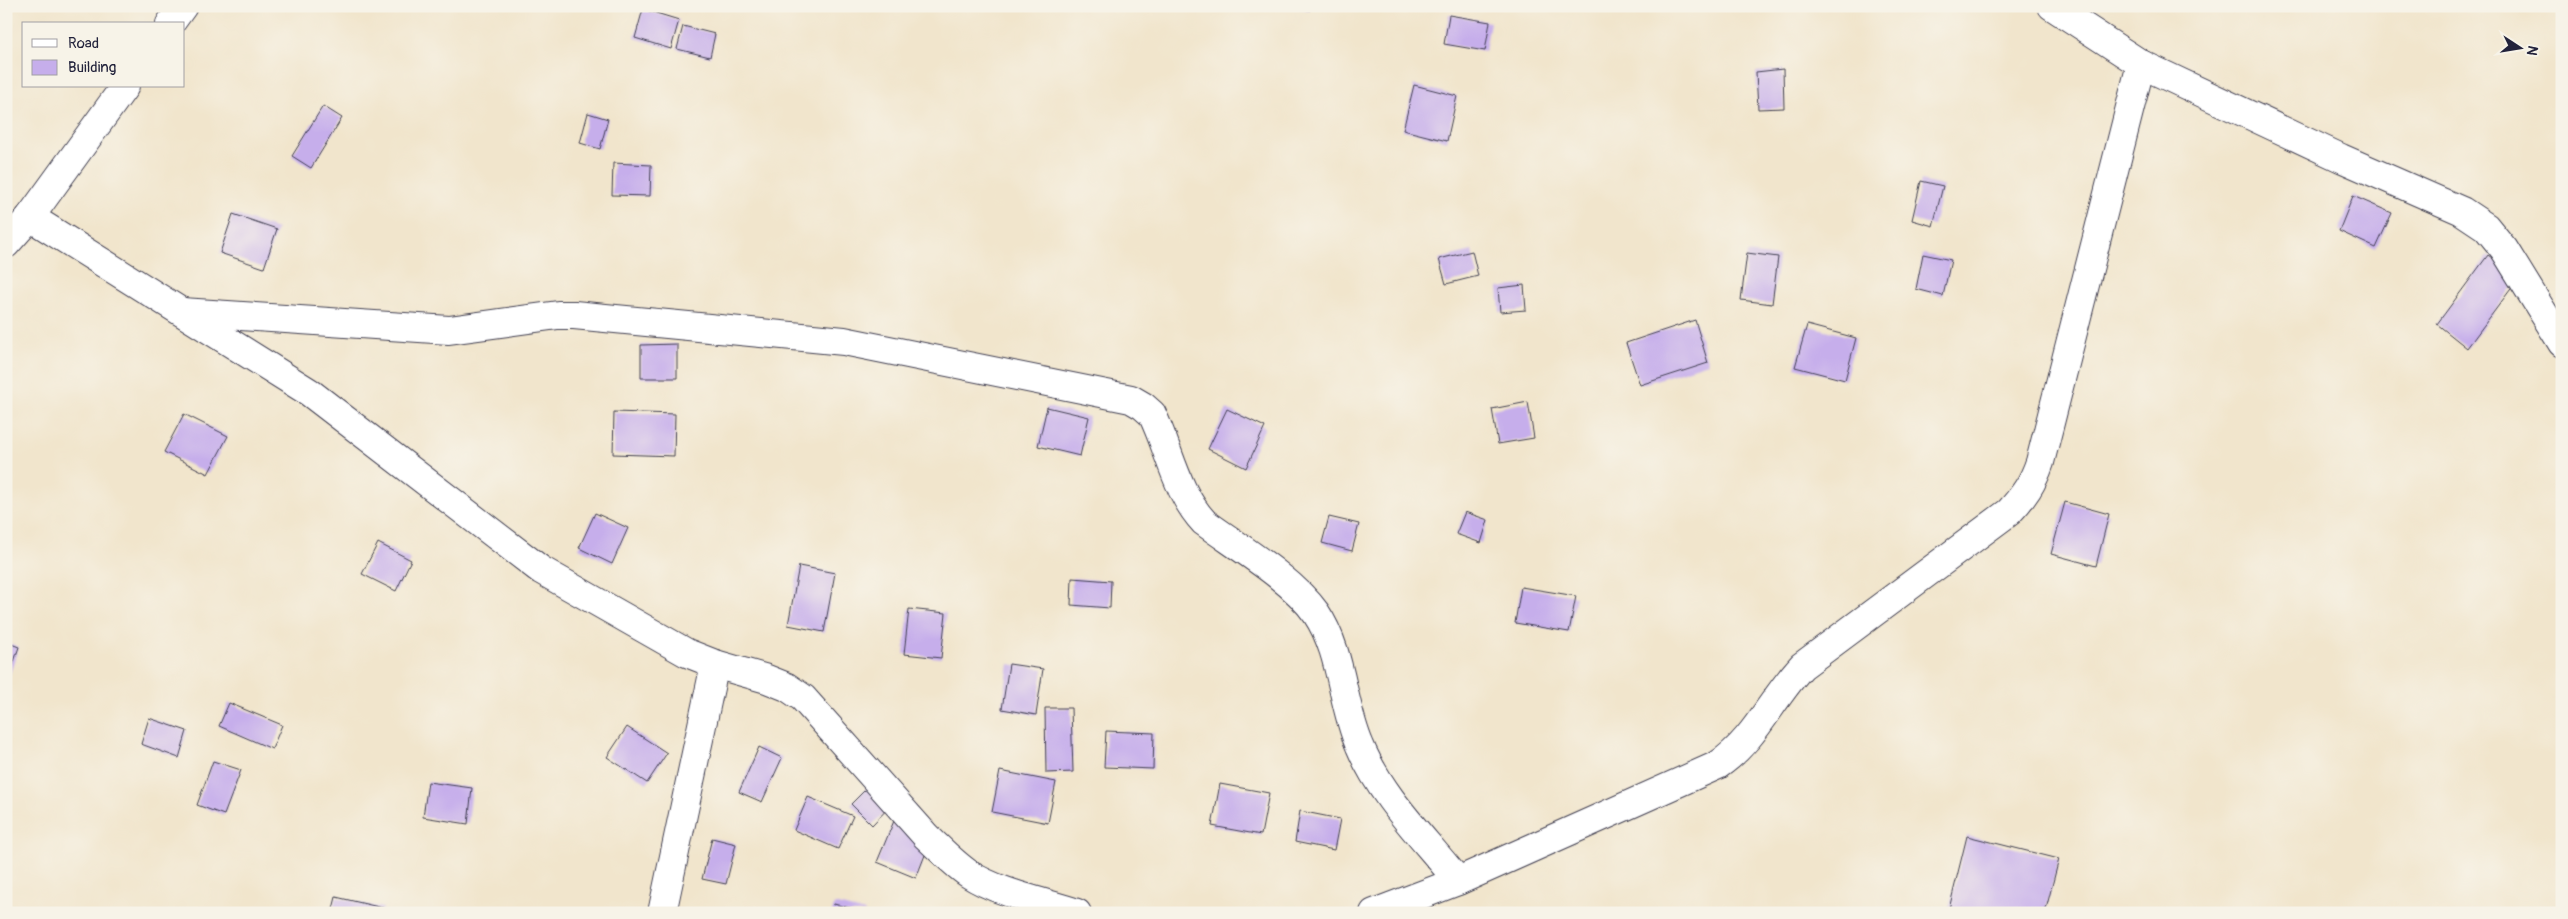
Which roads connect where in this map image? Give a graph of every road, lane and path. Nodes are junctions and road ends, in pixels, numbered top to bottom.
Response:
1 (183, 6) edge
2 (2052, 6) edge
3 (171, 22) edge
4 (2141, 64) junction
5 (124, 88) edge
6 (30, 217) junction
7 (6, 244) edge
8 (182, 312) junction
9 (2562, 344) edge
10 (715, 664) junction
11 (1458, 881) junction
12 (662, 913) edge
13 (1077, 913) edge
14 (1374, 913) edge

1 - 3 street
2 - 4 street
4 - 9 street
4 - 11 street
5 - 6 street
6 - 7 street
6 - 8 street
8 - 10 street
8 - 11 street
10 - 12 street
10 - 13 street
11 - 14 street

